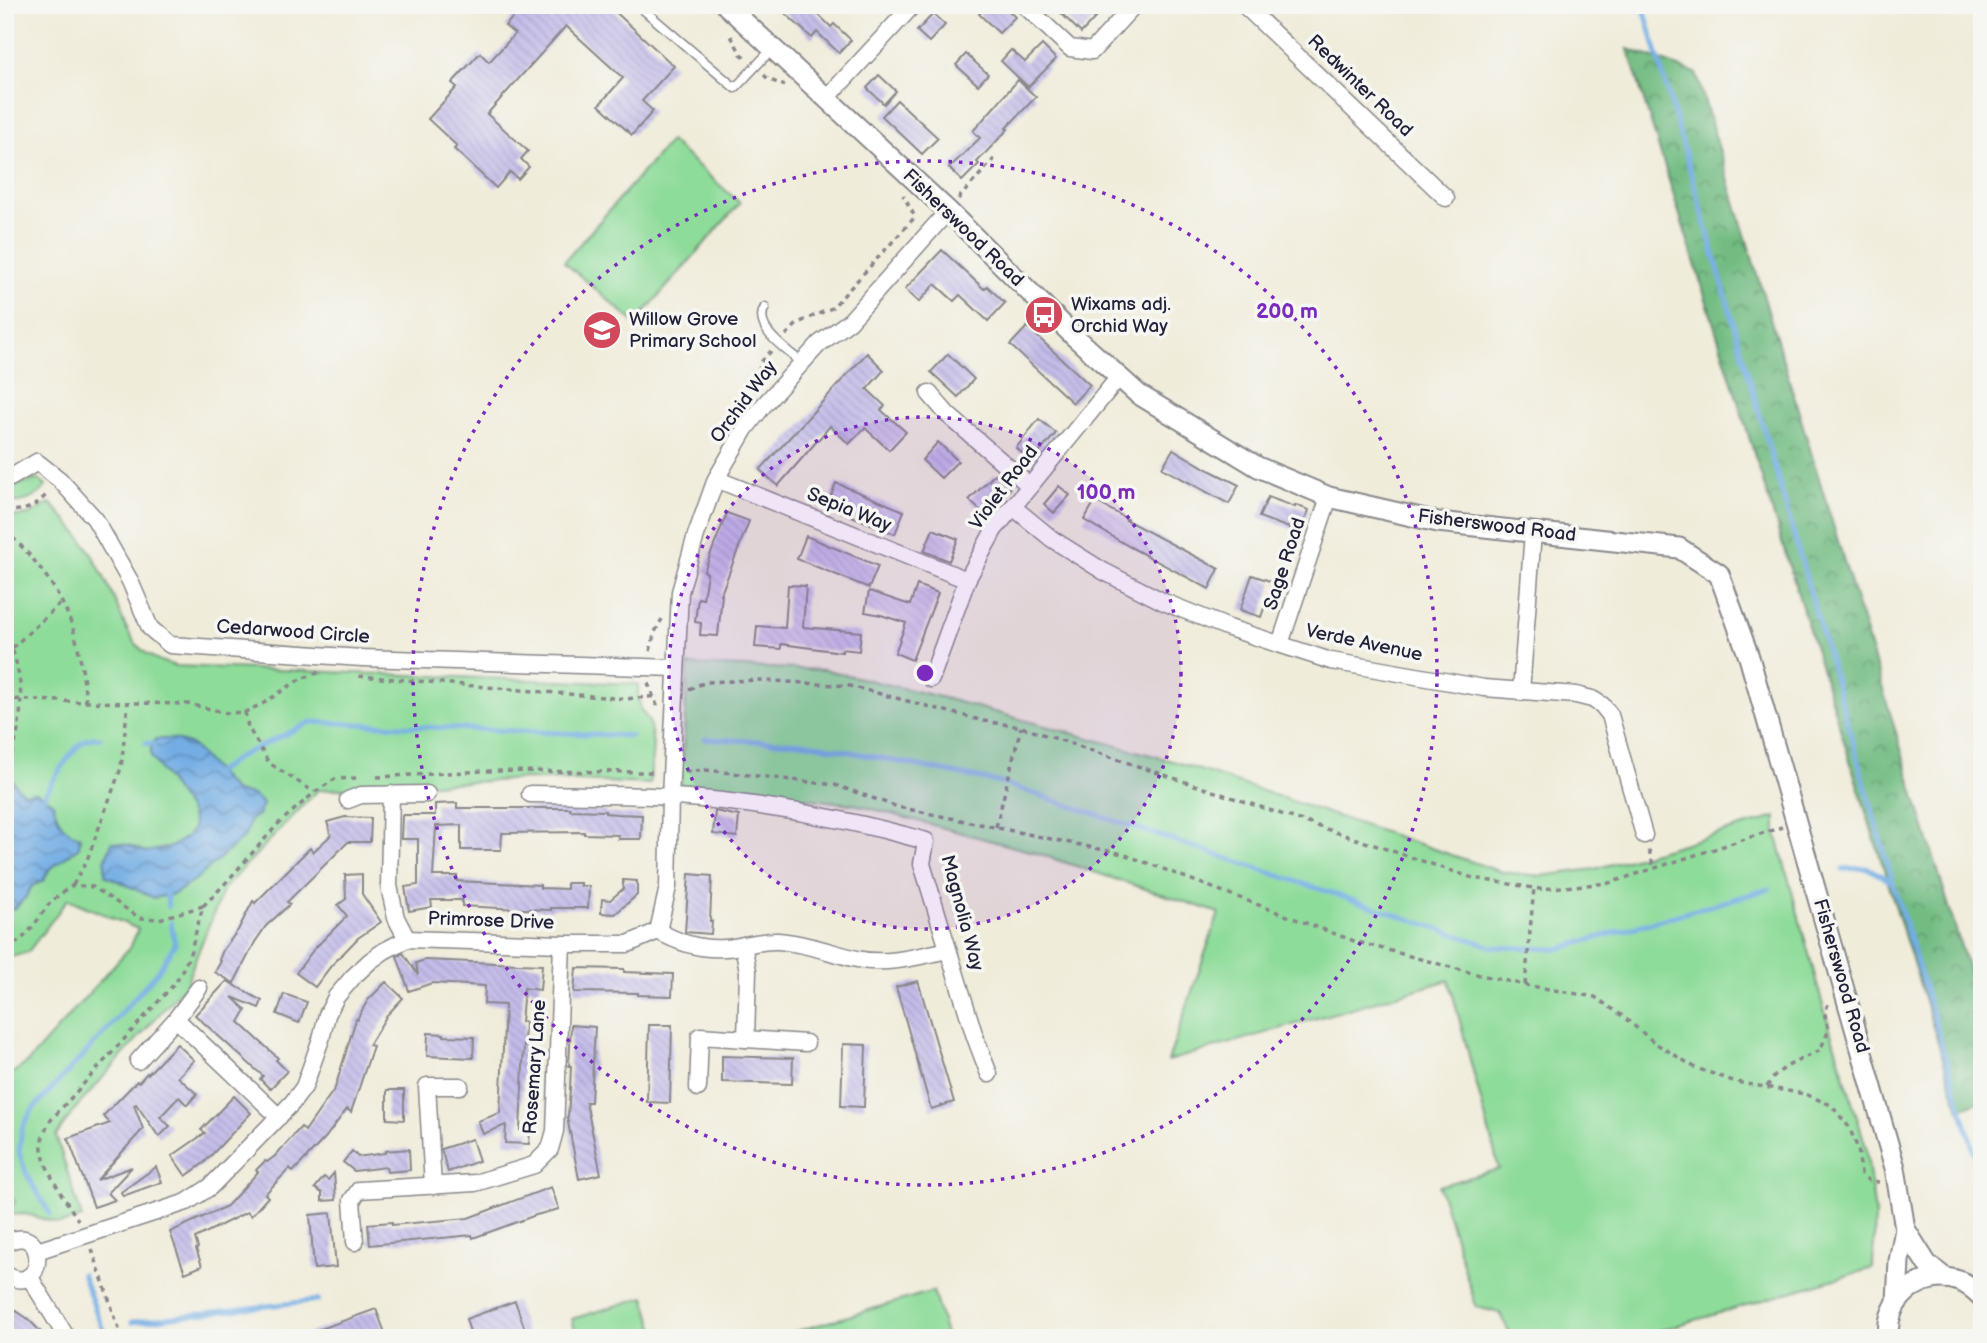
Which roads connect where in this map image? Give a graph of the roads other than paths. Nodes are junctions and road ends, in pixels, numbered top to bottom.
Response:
1 (638, 5) edge
2 (726, 5) edge
3 (913, 5) edge
4 (1024, 5) edge
5 (1134, 5) edge
6 (1244, 5) edge
7 (773, 48) junction
8 (826, 99) junction
9 (1446, 198) dead end
10 (948, 211) junction
11 (765, 307) dead end
12 (801, 362) junction
13 (1119, 377) junction
14 (929, 393) dead end
15 (7, 477) edge
16 (716, 479) junction
17 (1030, 486) junction
18 (1329, 497) junction
19 (1013, 507) junction
20 (1533, 532) junction
21 (967, 580) junction
22 (1280, 644) junction
23 (676, 668) junction
24 (931, 679) dead end
25 (1521, 692) junction
26 (391, 794) junction
27 (427, 794) dead end
28 (530, 794) dead end
29 (670, 797) junction
30 (348, 800) dead end
31 (1644, 835) dead end
32 (658, 931) junction
33 (407, 939) junction
34 (562, 944) junction
35 (743, 945) junction
36 (948, 950) junction
37 (199, 988) dead end
38 (176, 1019) junction
39 (746, 1039) junction
40 (806, 1043) dead end
41 (138, 1061) dead end
42 (989, 1074) dead end
43 (460, 1086) dead end
44 (698, 1088) dead end
45 (278, 1117) junction
46 (433, 1186) junction
47 (1905, 1229) junction
48 (355, 1242) dead end
49 (5, 1244) edge
50 (37, 1251) junction
51 (5, 1274) edge
52 (29, 1276) junction
53 (1944, 1278) junction
54 (1977, 1290) edge
55 (1896, 1302) junction
56 (1886, 1336) edge
57 (67, 1338) edge

1 - 7 lane
2 - 7 street, Fisherswood Road
3 - 8 street
4 - 5 street
6 - 9 street, Redwinter Road
7 - 8 street, Fisherswood Road
8 - 10 street, Fisherswood Road
10 - 12 street, Orchid Way
10 - 13 street, Fisherswood Road
11 - 12 lane
12 - 16 street, Orchid Way
13 - 17 street, Violet Road
13 - 18 street, Fisherswood Road
14 - 17 street
15 - 23 street, Cedarwood Circle
16 - 21 street, Sepia Way
16 - 23 street, Orchid Way
17 - 19 street, Violet Road
18 - 20 street, Fisherswood Road
18 - 22 street, Sage Road
19 - 21 street, Violet Road
19 - 22 street, Verde Avenue
20 - 25 street
20 - 47 street, Fisherswood Road
21 - 24 street, Violet Road
22 - 25 street, Verde Avenue
23 - 29 street, Orchid Way
25 - 31 street, Verde Avenue
26 - 27 street
26 - 30 street
26 - 33 street
28 - 29 street
29 - 32 street, Orchid Way
29 - 36 street, Magnolia Way
32 - 34 street, Primrose Drive
32 - 35 street
33 - 34 street, Primrose Drive
33 - 45 street, Primrose Drive
34 - 46 street, Rosemary Lane
35 - 36 street
35 - 39 street
36 - 42 street, Magnolia Way
37 - 38 street
38 - 41 street
38 - 45 street
39 - 40 street
39 - 44 street
43 - 46 street
45 - 50 street, Primrose Drive
46 - 48 street, Rosemary Lane
47 - 53 street
47 - 55 street
49 - 50 street
50 - 52 street
51 - 52 street
52 - 57 street
53 - 54 street
53 - 55 street
55 - 56 street

